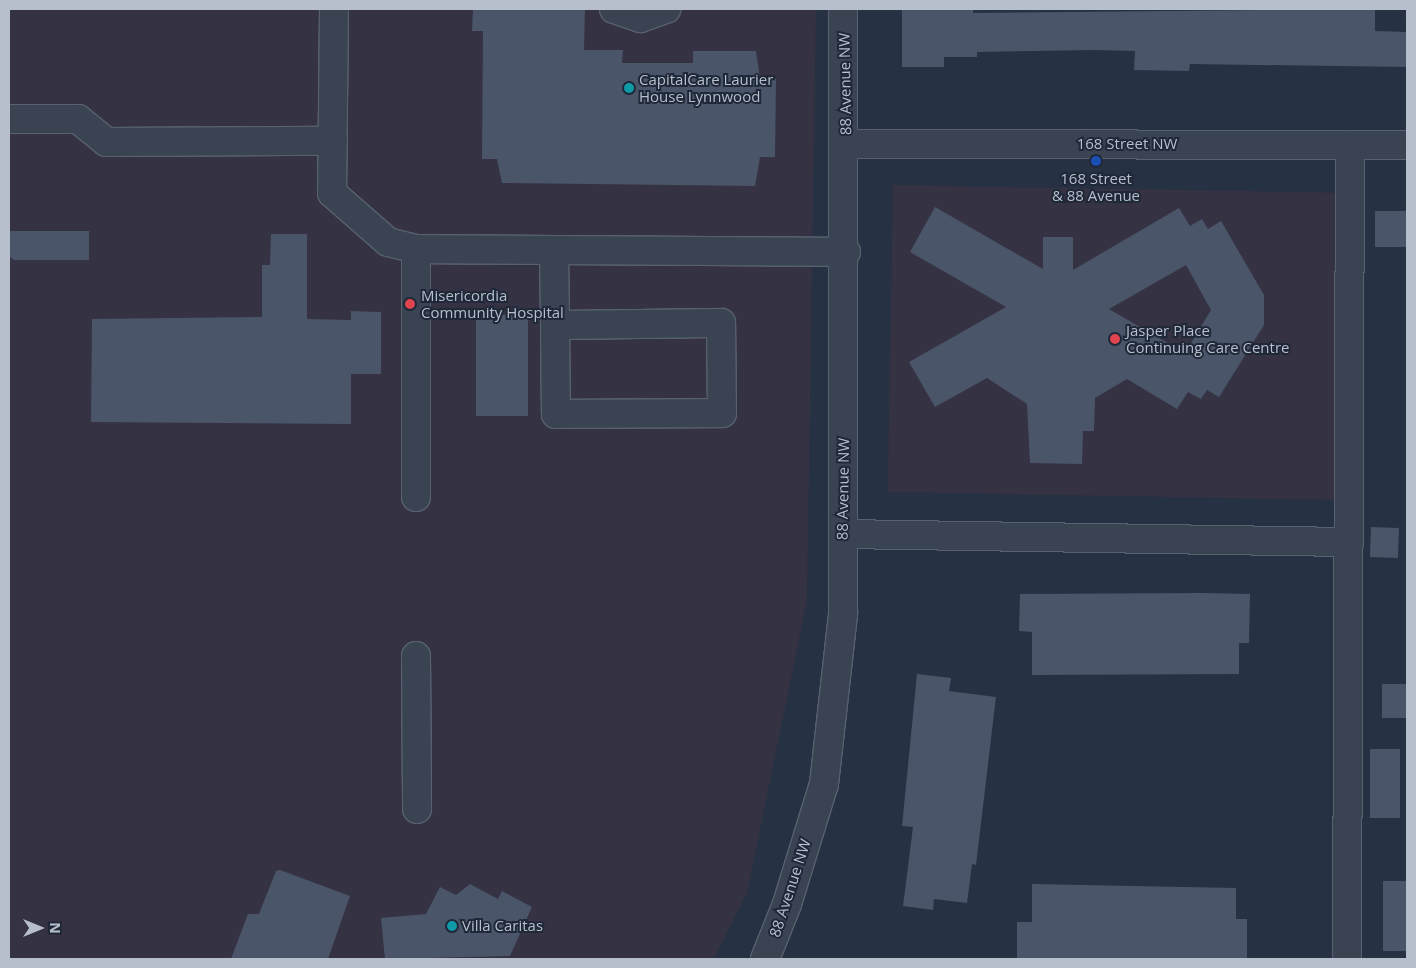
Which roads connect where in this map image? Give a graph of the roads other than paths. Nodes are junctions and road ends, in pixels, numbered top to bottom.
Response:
1 (334, 9) edge
2 (614, 9) edge
3 (666, 9) edge
4 (843, 9) edge
5 (9, 119) edge
6 (333, 141) junction
7 (846, 144) junction
8 (1350, 145) junction
9 (1407, 145) edge
10 (416, 249) junction
11 (554, 250) junction
12 (846, 252) junction
13 (555, 325) junction
14 (416, 497) dead end
15 (843, 534) junction
16 (1350, 542) junction
17 (416, 656) dead end
18 (418, 809) dead end
19 (765, 959) edge
20 (1347, 959) edge

1 - 6 street
2 - 3 street
4 - 7 street, 88 Avenue NW
5 - 6 street
6 - 10 street
7 - 8 street, 168 Street NW
7 - 12 street, 88 Avenue NW
8 - 9 street, 168 Street NW
8 - 16 street
10 - 11 street
10 - 14 street
11 - 12 street
11 - 13 street
12 - 15 street, 88 Avenue NW
13 - 13 street
15 - 16 street
15 - 19 street, 88 Avenue NW
16 - 20 street
17 - 18 street

